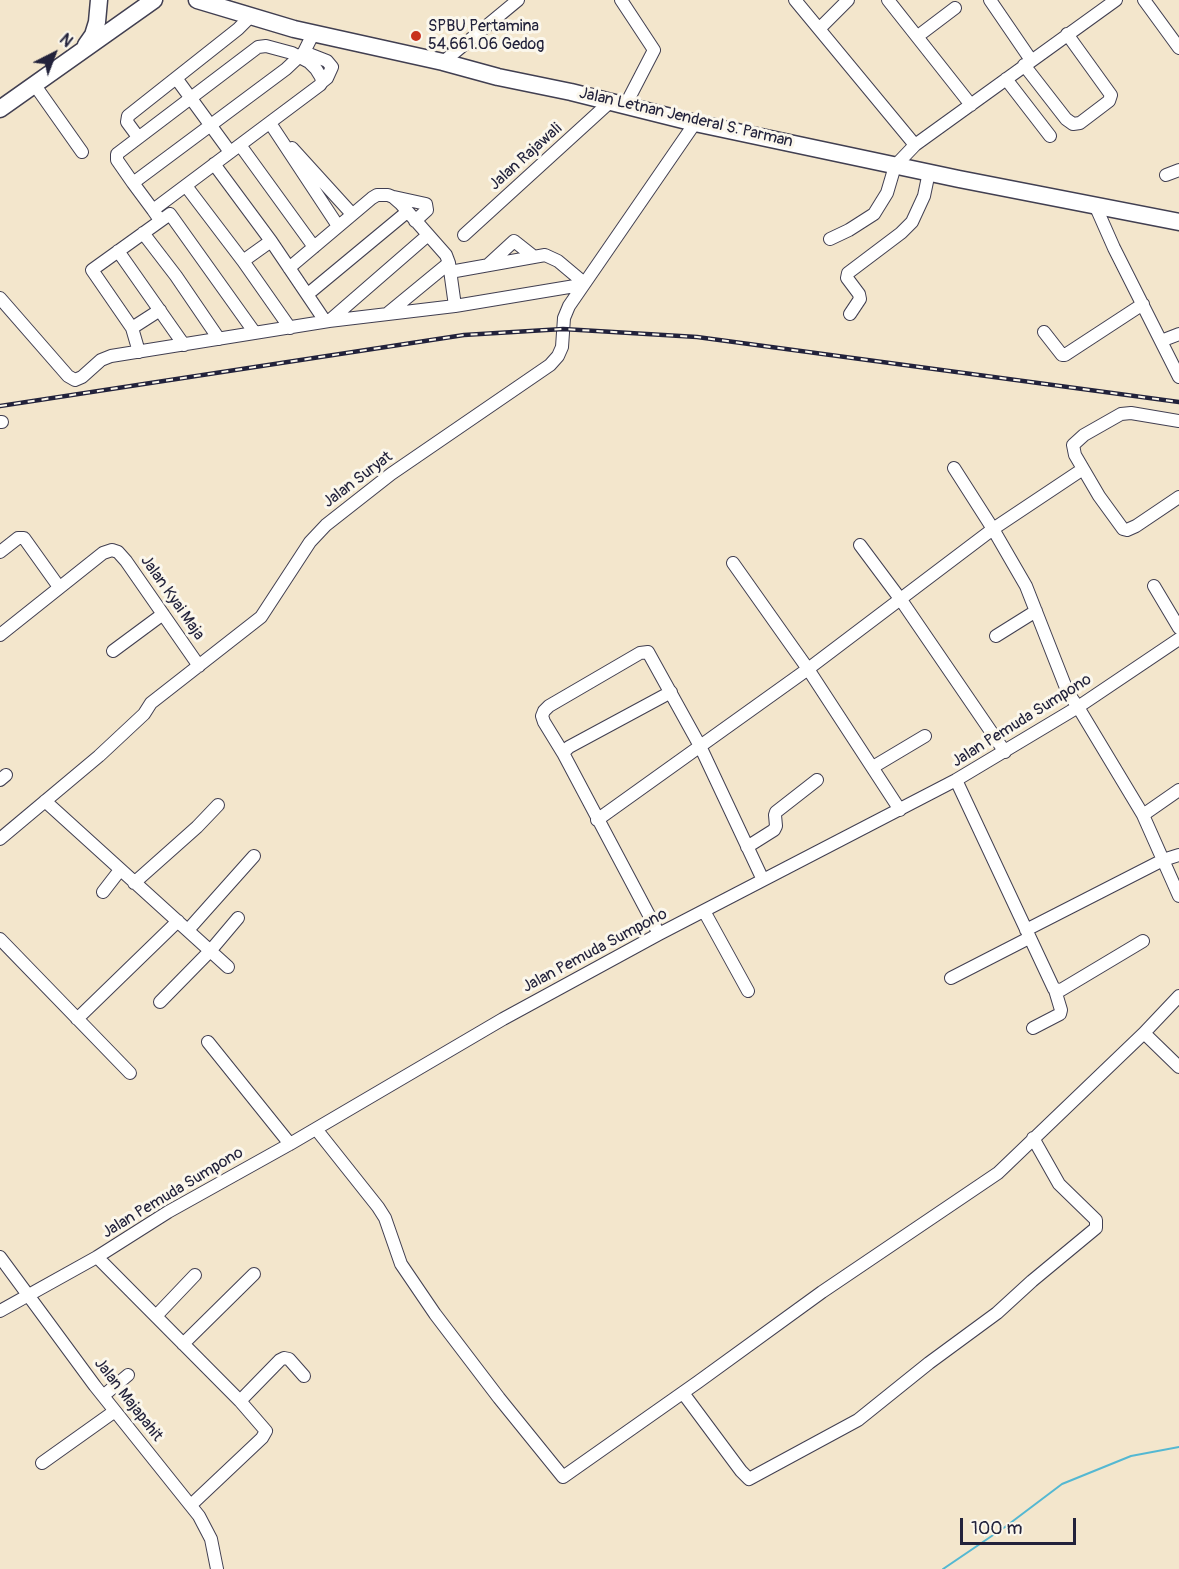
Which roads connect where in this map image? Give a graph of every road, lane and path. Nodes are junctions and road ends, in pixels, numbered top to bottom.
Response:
1 (154, 0) edge
2 (196, 0) edge
3 (518, 0) edge
4 (621, 0) edge
5 (795, 0) edge
6 (848, 0) edge
7 (888, 0) edge
8 (990, 0) edge
9 (1116, 0) edge
10 (1144, 0) edge
11 (98, 5) edge
12 (955, 8) dead end
13 (250, 17) junction
14 (819, 29) junction
15 (1067, 34) junction
16 (918, 36) junction
17 (307, 45) junction
18 (84, 48) junction
19 (1179, 48) edge
20 (443, 62) junction
21 (1027, 63) junction
22 (176, 78) junction
23 (1006, 79) junction
24 (34, 84) junction
25 (191, 99) junction
26 (618, 104) junction
27 (971, 105) junction
28 (0, 109) edge
29 (270, 123) junction
30 (695, 123) junction
31 (210, 125) junction
32 (1050, 136) dead end
33 (138, 137) junction
34 (282, 140) junction
35 (915, 145) junction
36 (235, 148) junction
37 (82, 152) dead end
38 (214, 164) junction
39 (895, 166) junction
40 (1179, 170) edge
41 (929, 172) junction
42 (1166, 175) dead end
43 (133, 183) junction
44 (186, 186) junction
45 (393, 196) junction
46 (1095, 205) junction
47 (161, 212) junction
48 (352, 214) junction
49 (411, 216) junction
50 (1179, 222) edge
51 (338, 226) junction
52 (143, 233) junction
53 (428, 235) junction
54 (464, 235) dead end
55 (830, 239) dead end
56 (271, 241) junction
57 (314, 247) junction
58 (118, 251) junction
59 (533, 256) junction
60 (243, 261) junction
61 (487, 266) junction
62 (289, 268) junction
63 (450, 268) junction
64 (582, 284) junction
65 (308, 294) junction
66 (0, 298) edge
67 (1143, 304) junction
68 (455, 306) junction
69 (160, 310) junction
70 (387, 314) junction
71 (850, 314) dead end
72 (327, 321) junction
73 (132, 328) junction
74 (290, 328) junction
75 (1044, 332) dead end
76 (255, 333) junction
77 (1179, 334) edge
78 (219, 339) junction
79 (1161, 341) junction
80 (184, 345) junction
81 (139, 352) junction
82 (1179, 377) edge
83 (1179, 421) edge
84 (954, 468) dead end
85 (1083, 469) junction
86 (1179, 497) edge
87 (993, 529) junction
88 (860, 545) dead end
89 (0, 552) edge
90 (733, 563) dead end
91 (1154, 586) dead end
92 (59, 587) junction
93 (901, 600) junction
94 (1036, 611) junction
95 (162, 614) junction
96 (1179, 628) edge
97 (0, 635) edge
98 (996, 636) dead end
99 (1179, 639) edge
100 (113, 651) dead end
101 (199, 666) junction
102 (808, 669) junction
103 (671, 692) junction
104 (1078, 707) junction
105 (925, 736) dead end
106 (700, 747) junction
107 (1005, 752) junction
108 (563, 753) junction
109 (873, 767) junction
110 (817, 780) dead end
111 (956, 780) junction
112 (1179, 790) edge
113 (45, 801) junction
114 (219, 805) dead end
115 (900, 810) junction
116 (1143, 815) junction
117 (597, 819) junction
118 (0, 839) edge
119 (747, 847) junction
120 (1179, 855) edge
121 (254, 856) dead end
122 (1163, 861) junction
123 (120, 870) junction
124 (763, 880) junction
125 (134, 883) junction
126 (102, 892) dead end
127 (1179, 896) edge
128 (704, 911) junction
129 (238, 918) dead end
130 (178, 921) junction
131 (188, 930) junction
132 (659, 934) junction
133 (1028, 934) junction
134 (0, 939) edge
135 (1143, 941) dead end
136 (210, 950) junction
137 (228, 967) dead end
138 (951, 978) dead end
139 (1055, 990) junction
140 (748, 991) dead end
141 (1179, 996) edge
142 (160, 1002) dead end
143 (77, 1019) junction
144 (1033, 1028) dead end
145 (1144, 1033) junction
146 (208, 1042) dead end
147 (1179, 1067) edge
148 (130, 1073) dead end
149 (316, 1129) junction
150 (1033, 1138) junction
151 (290, 1144) junction
152 (0, 1257) edge
153 (97, 1257) junction
154 (254, 1274) dead end
155 (195, 1275) dead end
156 (28, 1295) junction
157 (0, 1311) edge
158 (156, 1316) junction
159 (183, 1344) junction
160 (128, 1375) dead end
161 (304, 1376) dead end
162 (683, 1393) junction
163 (103, 1396) junction
164 (240, 1401) junction
165 (115, 1411) junction
166 (42, 1463) dead end
167 (191, 1505) junction
168 (217, 1569) edge

1 - 18 highway
2 - 13 highway, Jalan Letnan Jenderal S. Parman
3 - 20 street
4 - 26 street, Jalan Rajawali
5 - 14 street
6 - 14 street
7 - 16 street
8 - 21 street
9 - 15 street
10 - 19 street
11 - 18 highway
12 - 16 street
13 - 17 highway, Jalan Letnan Jenderal S. Parman
13 - 22 street
14 - 35 street
15 - 21 street
15 - 21 street
16 - 27 street
17 - 20 highway, Jalan Letnan Jenderal S. Parman
17 - 25 street
17 - 29 street
17 - 31 street
18 - 24 highway
20 - 26 highway, Jalan Letnan Jenderal S. Parman
21 - 23 street
22 - 25 street
22 - 33 street
23 - 27 street
23 - 32 street
24 - 28 highway
24 - 37 street
25 - 31 street
25 - 33 street
26 - 30 highway, Jalan Letnan Jenderal S. Parman
26 - 54 street, Jalan Rajawali
27 - 35 street
29 - 34 street
29 - 36 street
30 - 39 highway, Jalan Letnan Jenderal S. Parman
30 - 64 street, Jalan Suryat
31 - 36 street
31 - 43 street
33 - 43 street
34 - 48 street
34 - 51 street
35 - 39 street
36 - 38 street
36 - 57 street
38 - 44 street
38 - 56 street
39 - 41 highway, Jalan Letnan Jenderal S. Parman
39 - 55 street
40 - 42 street
41 - 46 highway, Jalan Letnan Jenderal S. Parman
41 - 71 street
43 - 47 street
44 - 47 street
44 - 60 street
45 - 48 street
45 - 49 street
45 - 49 street
46 - 50 highway, Jalan Letnan Jenderal S. Parman
46 - 67 street
47 - 52 street
47 - 76 street
48 - 51 street
49 - 53 street
49 - 65 street
51 - 57 street
52 - 58 street
52 - 78 street
53 - 63 street
53 - 72 street
56 - 60 street
56 - 62 street
57 - 62 street
58 - 69 street
58 - 73 street
59 - 61 street
59 - 61 street
59 - 64 street
60 - 74 street
61 - 63 street
62 - 65 street
63 - 68 street
63 - 70 street
64 - 68 street
64 - 101 street, Jalan Suryat
65 - 72 street
66 - 81 street
67 - 75 street
67 - 79 street
68 - 70 street
69 - 73 street
69 - 80 street
70 - 72 street
72 - 74 street
73 - 81 street
74 - 76 street
76 - 78 street
77 - 79 street
78 - 80 street
79 - 82 street
80 - 81 street
83 - 85 street
84 - 87 street
85 - 86 street
85 - 87 street
87 - 93 street
87 - 94 street
88 - 93 street
89 - 92 street
90 - 102 street
91 - 96 street
92 - 95 street, Jalan Kyai Maja
92 - 97 street, Jalan Kyai Maja
93 - 102 street
93 - 107 street
94 - 98 street
94 - 104 street
95 - 100 street
95 - 101 street, Jalan Kyai Maja
99 - 104 street, Jalan Pemuda Sumpono
101 - 113 street, Jalan Suryat
102 - 106 street
102 - 109 street
103 - 106 street
103 - 108 street
103 - 108 street
104 - 107 street, Jalan Pemuda Sumpono
104 - 116 street
105 - 109 street
106 - 117 street
106 - 119 street
107 - 111 street, Jalan Pemuda Sumpono
108 - 117 street
109 - 115 street
110 - 119 street
111 - 115 street, Jalan Pemuda Sumpono
111 - 133 street
112 - 116 street
113 - 118 street, Jalan Suryat
113 - 123 street
114 - 125 street
115 - 124 street, Jalan Pemuda Sumpono
116 - 122 street
117 - 132 street
119 - 124 street
120 - 122 street
121 - 131 street
122 - 127 street
122 - 133 street
123 - 125 street
123 - 126 street
124 - 128 street, Jalan Pemuda Sumpono
125 - 130 street
128 - 132 street, Jalan Pemuda Sumpono
128 - 140 street
129 - 136 street
130 - 131 street
130 - 143 street
131 - 136 street
132 - 149 street, Jalan Pemuda Sumpono
133 - 138 street
133 - 139 street
134 - 143 street
135 - 139 street
136 - 137 street
136 - 142 street
139 - 144 street
141 - 145 street
143 - 148 street
145 - 147 street
145 - 150 street
146 - 151 street
149 - 151 street, Jalan Pemuda Sumpono
149 - 162 street
150 - 162 street
150 - 162 street
151 - 153 street, Jalan Pemuda Sumpono
152 - 156 street, Jalan Majapahit
153 - 156 street, Jalan Pemuda Sumpono
153 - 158 street
154 - 159 street
155 - 158 street
156 - 157 street, Jalan Pemuda Sumpono
156 - 163 street, Jalan Majapahit
158 - 159 street
159 - 164 street
160 - 163 street
161 - 164 street
163 - 165 street, Jalan Majapahit
164 - 167 street
165 - 166 street
165 - 167 street, Jalan Majapahit
167 - 168 street, Jalan Majapahit

